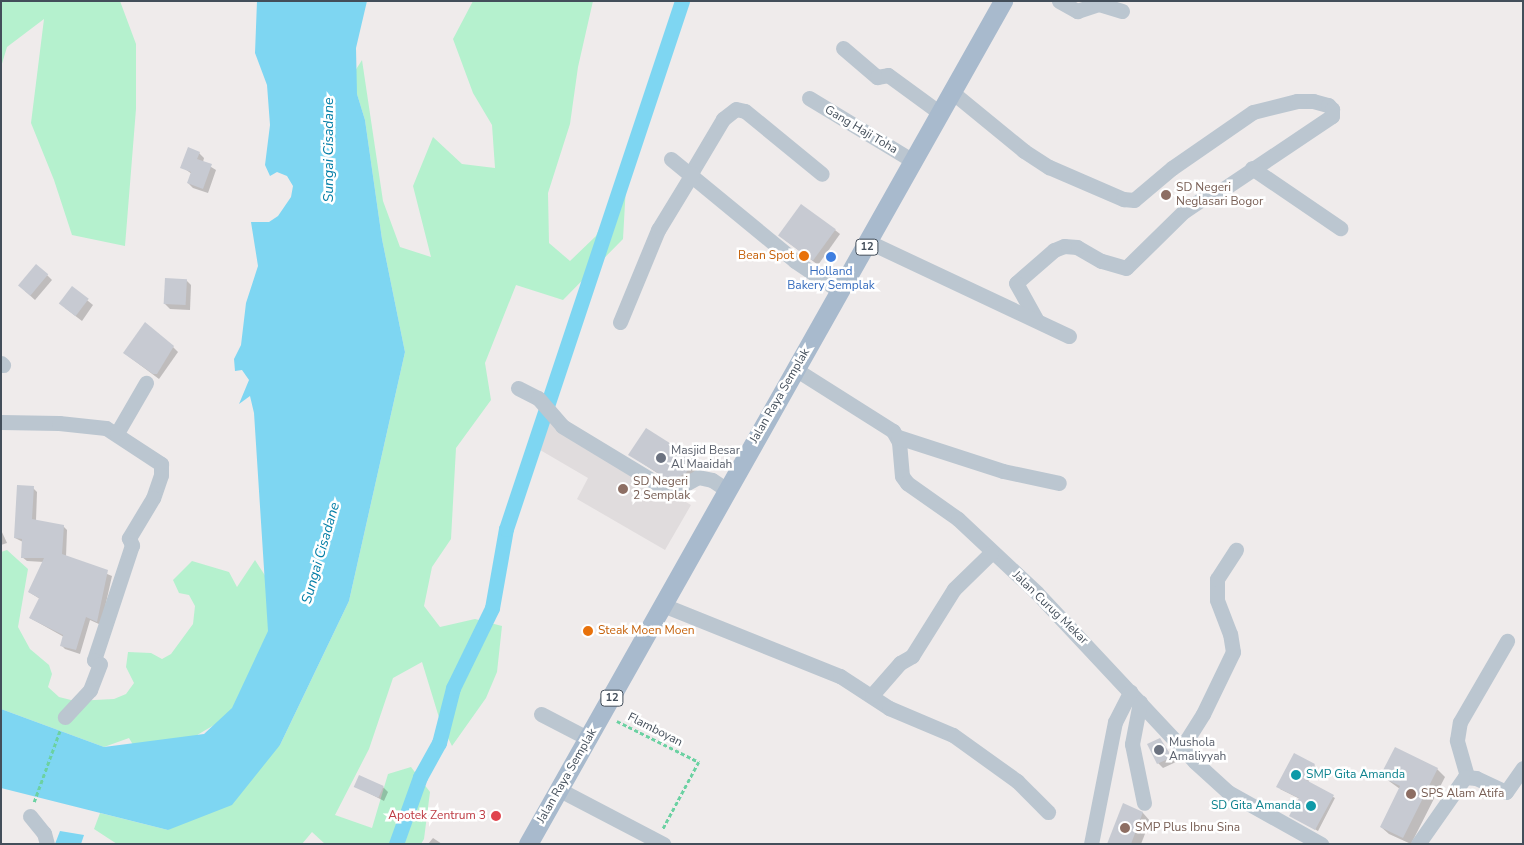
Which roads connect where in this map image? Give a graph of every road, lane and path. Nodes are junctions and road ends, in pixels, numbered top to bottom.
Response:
1 (1003, 1) edge
2 (1059, 1) edge
3 (1122, 10) dead end
4 (843, 48) dead end
5 (952, 92) junction
6 (809, 98) dead end
7 (940, 113) junction
8 (671, 159) dead end
9 (913, 161) junction
10 (1252, 168) junction
11 (691, 174) junction
12 (822, 174) dead end
13 (1340, 228) dead end
14 (870, 242) junction
15 (841, 292) junction
16 (1036, 319) junction
17 (620, 322) dead end
18 (1069, 336) dead end
19 (795, 369) junction
20 (146, 383) dead end
21 (518, 388) dead end
22 (1, 422) edge
23 (117, 433) junction
24 (898, 437) junction
25 (1059, 483) dead end
26 (727, 490) junction
27 (1236, 550) dead end
28 (992, 553) junction
29 (664, 605) junction
30 (1506, 641) dead end
31 (872, 696) junction
32 (1135, 697) junction
33 (541, 714) dead end
34 (603, 714) junction
35 (65, 717) joint
36 (589, 738) junction
37 (1181, 749) junction
38 (1523, 768) edge
39 (1467, 776) junction
40 (558, 789) junction
41 (1144, 803) dead end
42 (1048, 812) dead end
43 (30, 816) joint
44 (660, 842) edge
45 (47, 844) edge
46 (528, 844) edge
47 (1091, 844) edge
48 (1321, 844) edge
49 (1418, 844) edge

1 - 5 main road, Jalan Raya Semplak / 12
2 - 3 street
4 - 7 street
5 - 7 main road, Jalan Raya Semplak / 12
5 - 10 street
6 - 9 street, Gang Haji Toha
7 - 9 main road, Jalan Raya Semplak / 12
8 - 11 street
9 - 14 main road, Jalan Raya Semplak / 12
10 - 13 street
10 - 16 street
11 - 12 street
11 - 15 street
11 - 17 street
14 - 15 main road, Jalan Raya Semplak / 12
14 - 16 street
15 - 19 main road, Jalan Raya Semplak / 12
16 - 18 street
19 - 24 street
19 - 26 main road, Jalan Raya Semplak / 12
20 - 23 street
21 - 26 street
22 - 23 street
23 - 35 street
24 - 25 street
24 - 28 street, Jalan Curug Mekar
26 - 29 main road, Jalan Raya Semplak / 12
27 - 37 street
28 - 31 street
28 - 32 street, Jalan Curug Mekar
29 - 31 street
29 - 34 main road, Jalan Raya Semplak / 12
30 - 39 street
31 - 42 street
32 - 37 street, Jalan Curug Mekar
32 - 41 street
32 - 47 street
33 - 36 street
34 - 36 main road, Jalan Raya Semplak / 12
34 - 44 path, Flamboyan
35 - 43 path
36 - 40 main road, Jalan Raya Semplak / 12
37 - 48 street, Jalan Curug Mekar
38 - 39 street
39 - 49 street
40 - 44 street
40 - 46 main road, Jalan Raya Semplak / 12
43 - 45 street

